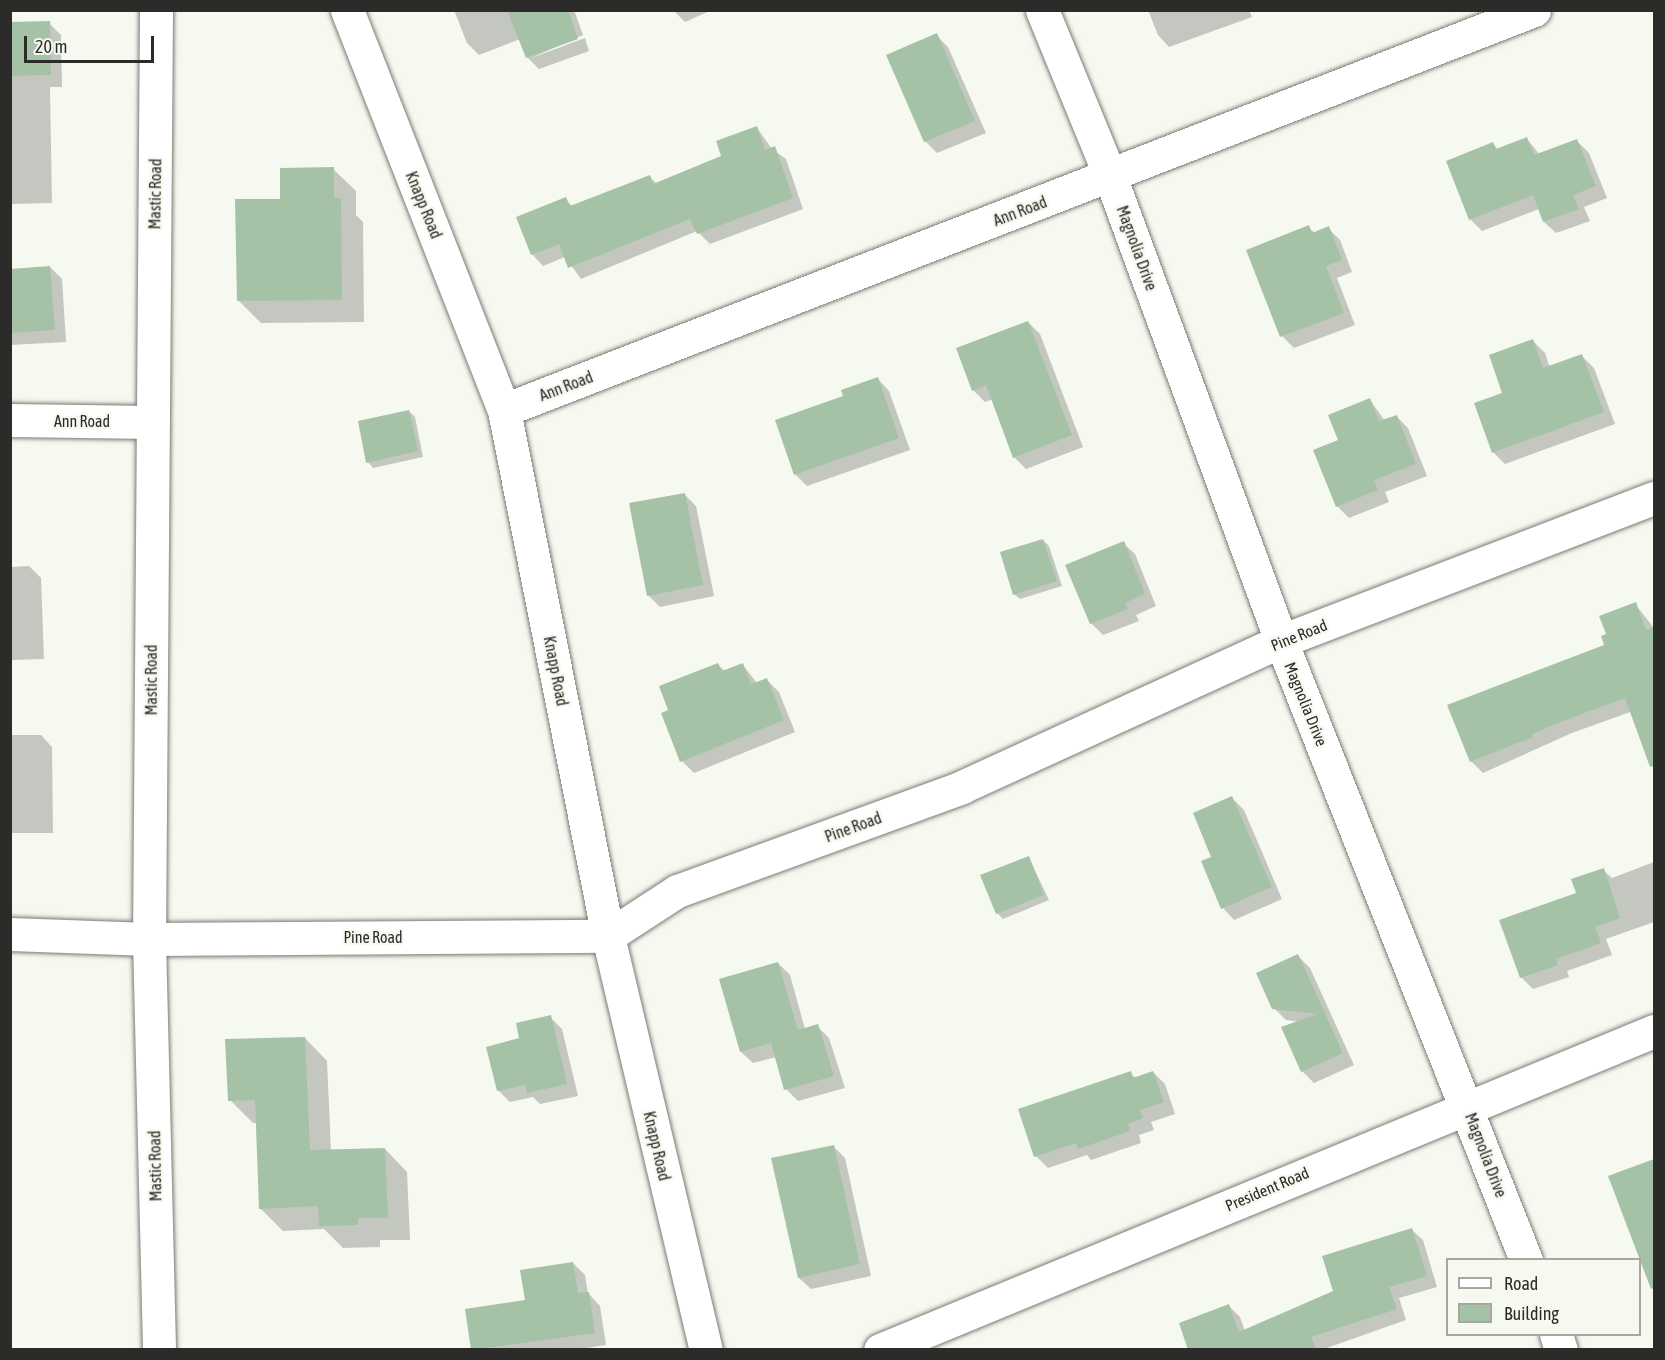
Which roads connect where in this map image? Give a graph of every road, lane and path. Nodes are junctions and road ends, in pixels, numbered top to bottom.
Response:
1 (156, 10) edge
2 (347, 10) edge
3 (1042, 10) edge
4 (1534, 10) edge
5 (1110, 176) junction
6 (504, 410) junction
7 (10, 420) edge
8 (153, 422) junction
9 (1654, 498) edge
10 (1281, 641) junction
11 (10, 934) edge
12 (608, 936) junction
13 (149, 939) junction
14 (1654, 1031) edge
15 (1467, 1106) junction
16 (1525, 1258) edge
17 (159, 1350) edge
18 (706, 1350) edge
19 (880, 1350) edge

1 - 8 street, Mastic Road
2 - 6 street, Knapp Road
3 - 5 street, Magnolia Drive
4 - 5 street, Ann Road
5 - 6 street, Ann Road
5 - 10 street, Magnolia Drive
6 - 12 street, Knapp Road
7 - 8 street, Ann Road
8 - 13 street, Mastic Road
9 - 10 street, Pine Road
10 - 12 street, Pine Road
10 - 15 street, Magnolia Drive
11 - 13 street, Pine Road
12 - 13 street, Pine Road
12 - 18 street, Knapp Road
13 - 17 street, Mastic Road
14 - 15 street, President Road
15 - 16 street, Magnolia Drive
15 - 19 street, President Road

